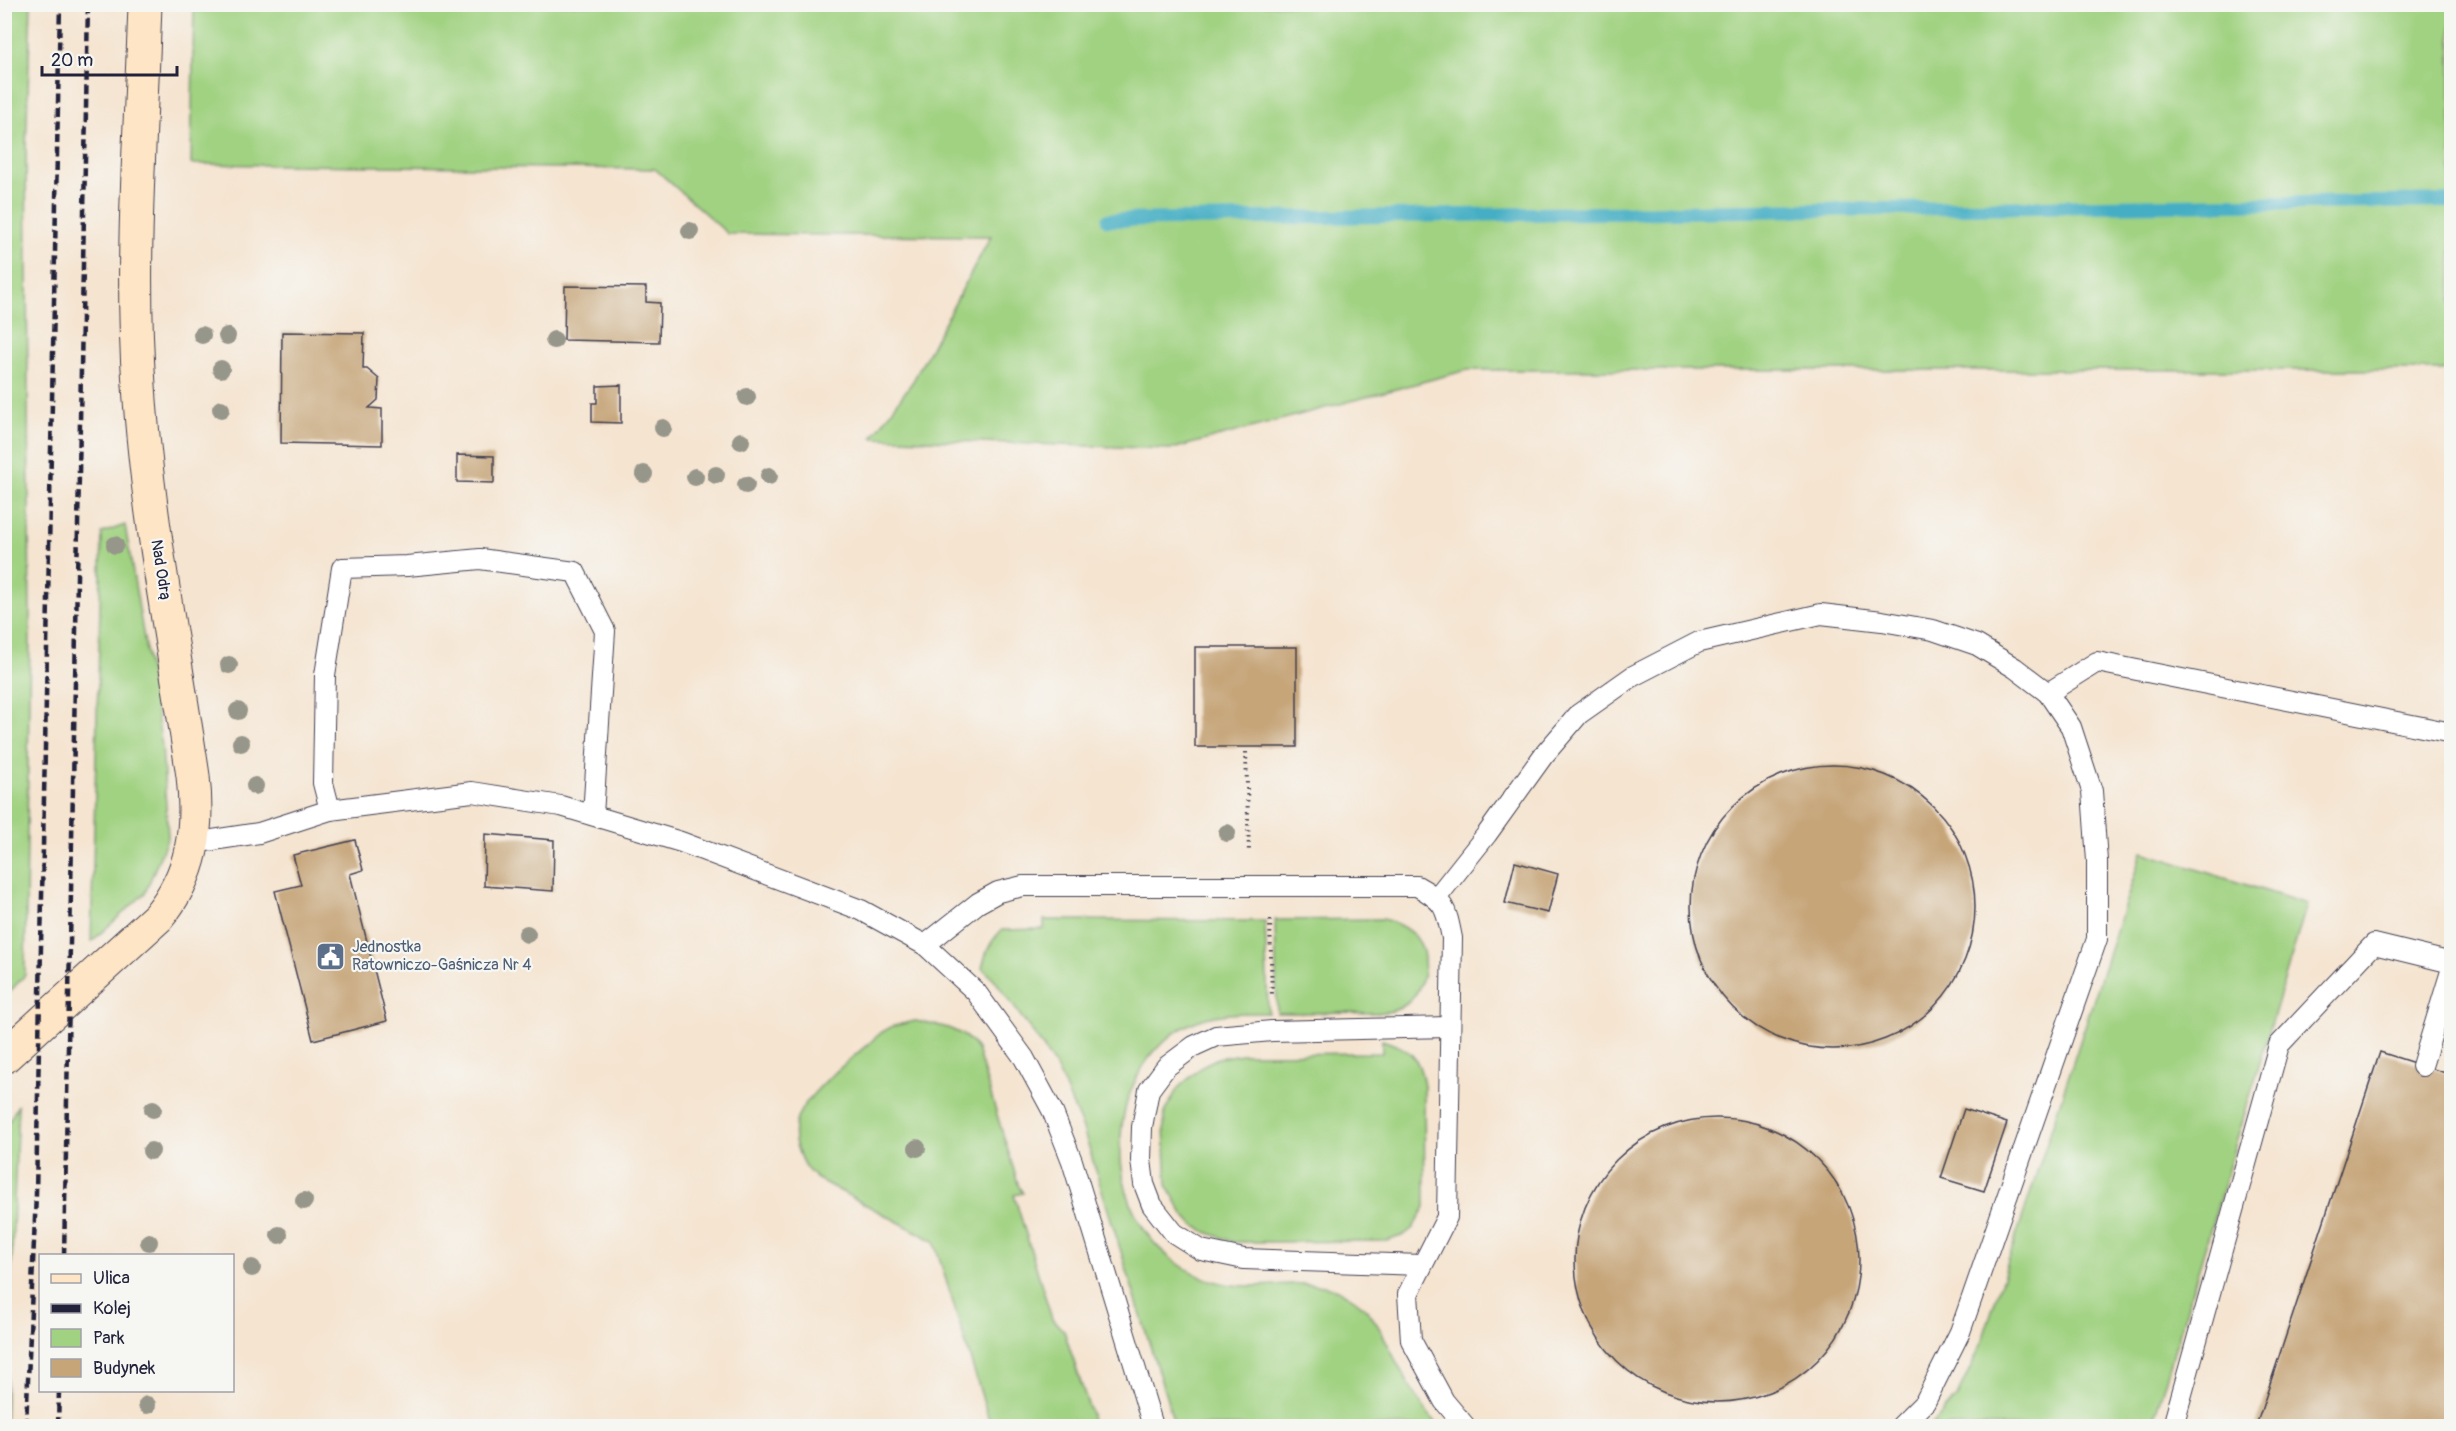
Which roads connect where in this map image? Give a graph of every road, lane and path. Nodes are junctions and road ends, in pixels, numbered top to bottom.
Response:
1 (145, 4) edge
2 (2048, 693) junction
3 (2451, 733) edge
4 (330, 810) junction
5 (593, 815) junction
6 (193, 843) junction
7 (1437, 897) junction
8 (926, 945) junction
9 (2451, 963) edge
10 (2451, 968) edge
11 (1449, 1028) junction
12 (4, 1057) edge
13 (2422, 1066) dead end
14 (1422, 1266) junction
15 (1153, 1426) edge
16 (1465, 1426) edge
17 (1901, 1426) edge
18 (2173, 1426) edge

1 - 6 street, Nad Odrą
2 - 3 lane
2 - 7 lane
2 - 17 lane
4 - 5 lane
4 - 5 lane
4 - 6 lane
5 - 8 lane
6 - 12 street, Nad Odrą
7 - 8 lane
7 - 11 lane
8 - 15 lane
9 - 18 lane
10 - 13 lane
11 - 14 lane
11 - 14 lane
14 - 16 lane

